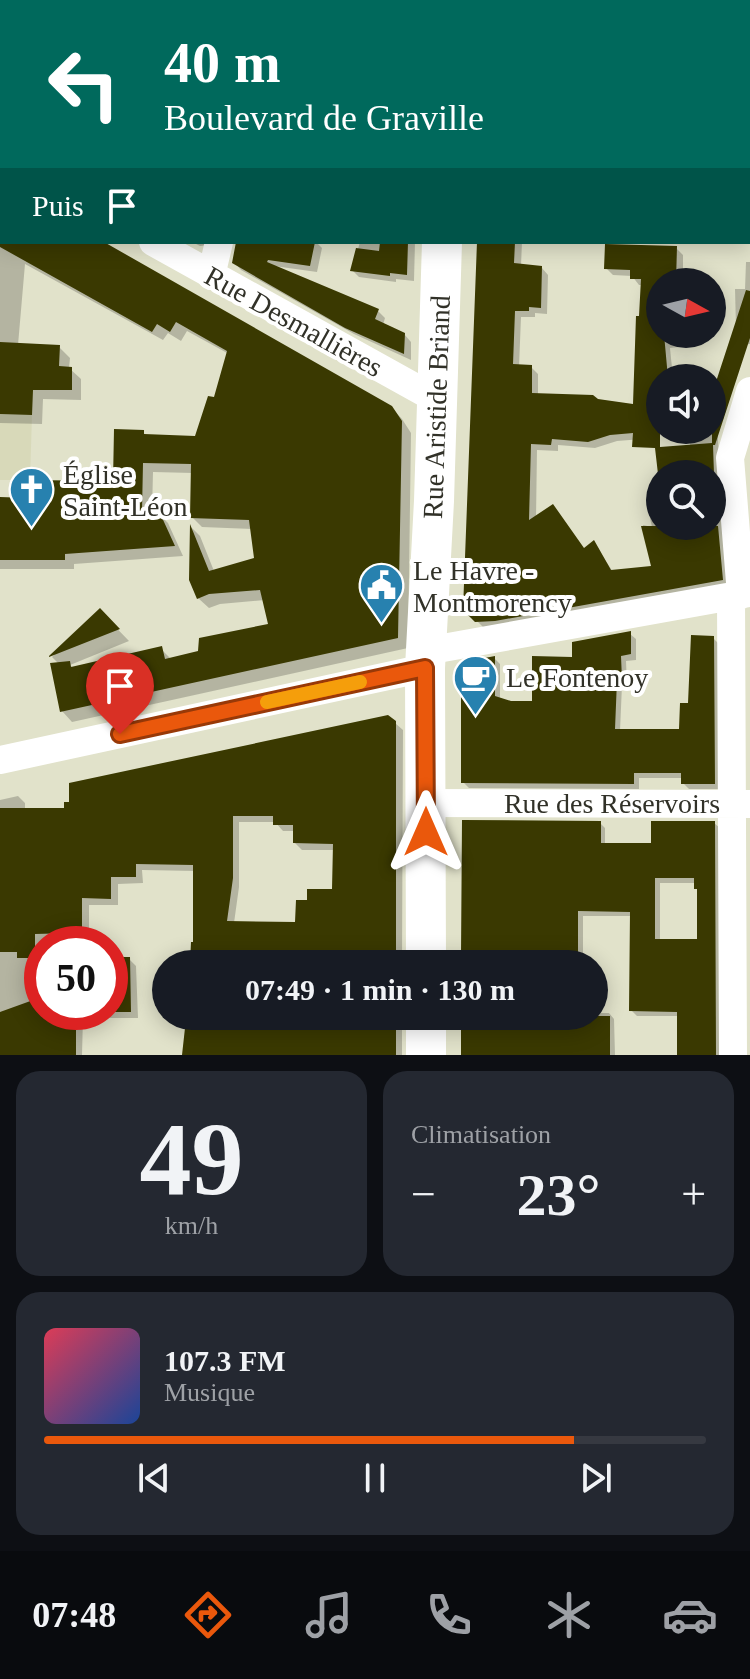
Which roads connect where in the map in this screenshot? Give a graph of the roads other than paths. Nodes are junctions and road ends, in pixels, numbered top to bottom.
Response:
1 (156, 244) edge
2 (219, 244) edge
3 (442, 244) edge
4 (211, 276) junction
5 (750, 391) edge
6 (436, 399) junction
7 (741, 595) edge
8 (425, 659) junction
9 (0, 760) edge
10 (425, 803) junction
11 (742, 804) edge
12 (426, 950) edge
13 (426, 1030) edge
14 (426, 1055) edge
15 (733, 1055) edge

1 - 4 street, Rue Desmallières
2 - 4 street
3 - 6 main road, Rue Aristide Briand
4 - 6 street, Rue Desmallières
5 - 7 street
6 - 8 main road, Rue Aristide Briand
7 - 8 street
7 - 11 street
8 - 9 street
8 - 10 main road, Rue Aristide Briand
10 - 11 street, Rue des Réservoirs
10 - 12 main road, Rue Aristide Briand
11 - 15 street
13 - 14 main road

